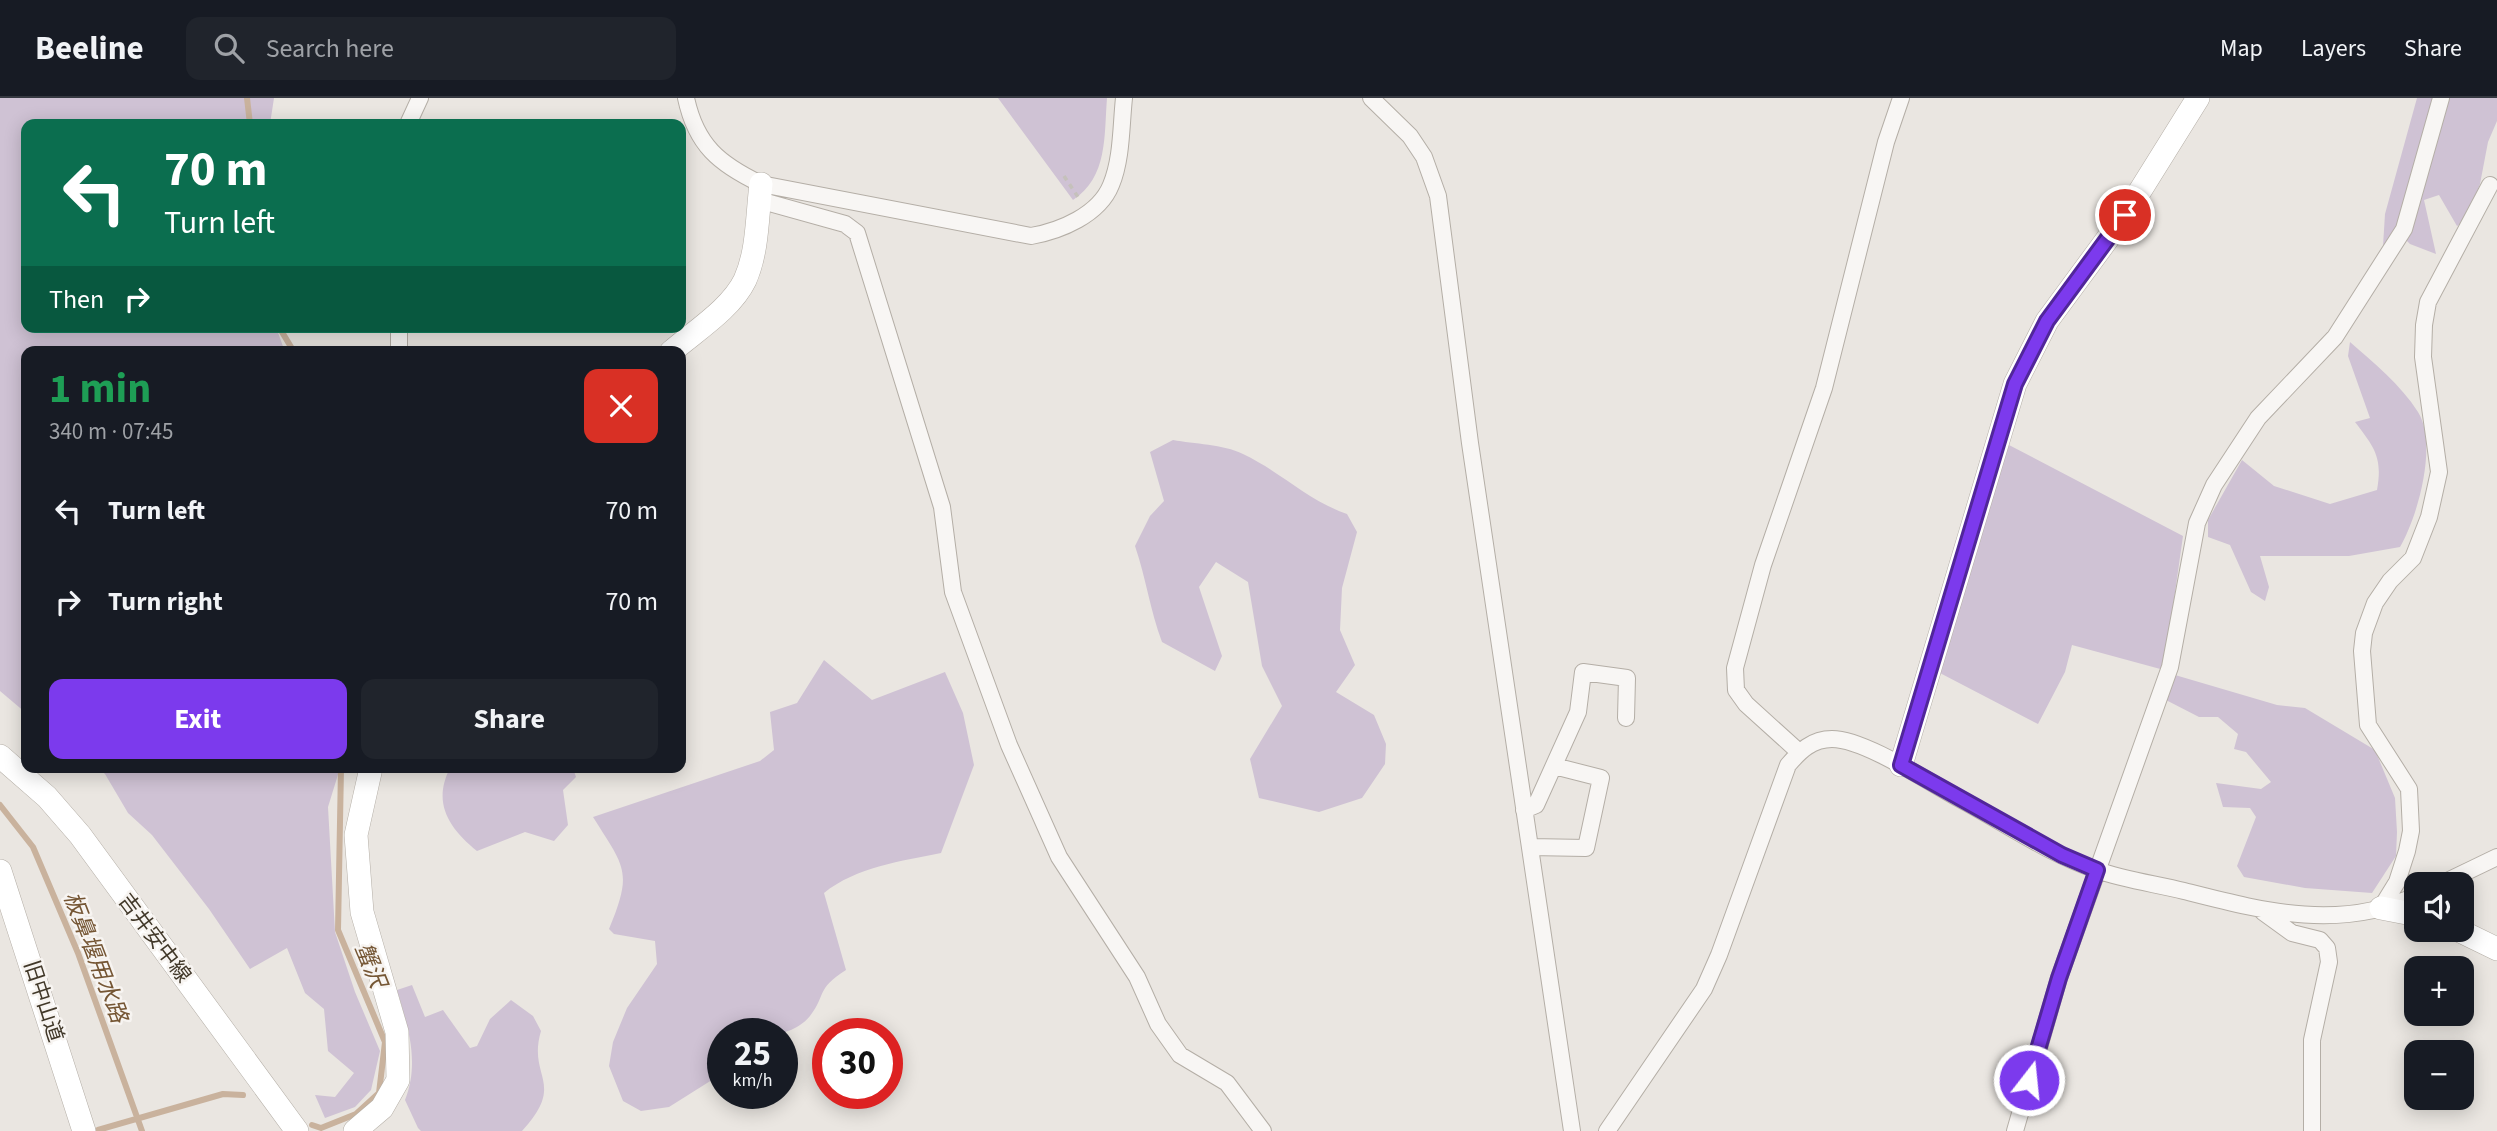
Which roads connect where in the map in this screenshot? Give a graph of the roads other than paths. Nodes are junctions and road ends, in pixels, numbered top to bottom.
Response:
1 (420, 98) edge
2 (686, 98) edge
3 (1124, 98) edge
4 (1371, 98) edge
5 (1901, 98) edge
6 (2198, 98) edge
7 (2441, 98) edge
8 (410, 119) edge
9 (2490, 185) dead end
10 (760, 192) junction
11 (678, 346) edge
12 (1626, 719) dead end
13 (1799, 752) junction
14 (0, 756) edge
15 (1901, 765) junction
16 (1554, 766) junction
17 (370, 773) edge
18 (1524, 810) junction
19 (1530, 847) junction
20 (2497, 857) edge
21 (2097, 870) junction
22 (0, 871) edge
23 (2466, 872) edge
24 (2404, 900) edge
25 (2381, 908) junction
26 (2261, 910) junction
27 (2404, 912) edge
28 (2474, 938) edge
29 (2497, 949) edge
30 (85, 1131) edge
31 (297, 1131) edge
32 (355, 1131) edge
33 (1263, 1131) edge
34 (1572, 1131) edge
35 (1606, 1131) edge
36 (2015, 1131) edge
37 (2312, 1131) edge

1 - 8 street
2 - 10 street
3 - 10 street
4 - 18 street
5 - 13 street
6 - 15 street
7 - 21 street
9 - 25 street
10 - 11 street
10 - 33 street
12 - 16 street
13 - 15 street
13 - 35 street
14 - 31 street, 吉井安中線
15 - 21 street
16 - 18 street
16 - 19 street
17 - 32 street
18 - 19 street
19 - 34 street
20 - 23 street
21 - 26 street
21 - 36 street
22 - 30 street, 旧中山道
24 - 25 street
25 - 26 street
25 - 27 street
26 - 37 street
28 - 29 street

